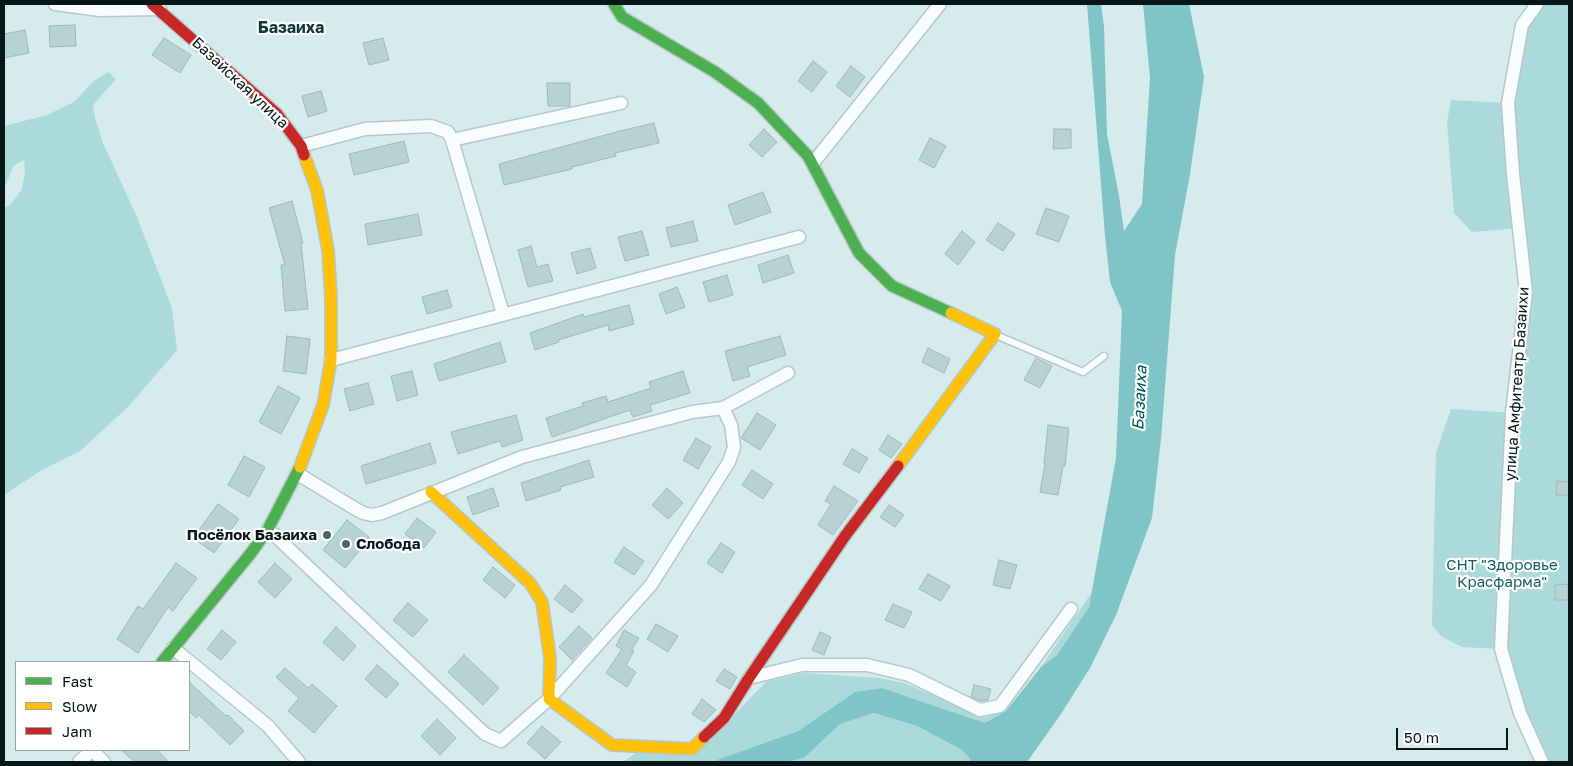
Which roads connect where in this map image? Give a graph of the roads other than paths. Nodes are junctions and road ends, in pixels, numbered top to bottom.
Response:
1 (55, 4) edge
2 (614, 4) edge
3 (940, 4) edge
4 (1537, 4) edge
5 (156, 7) edge
6 (620, 103) dead end
7 (452, 140) junction
8 (301, 146) junction
9 (813, 163) junction
10 (800, 237) dead end
11 (502, 314) junction
12 (995, 334) junction
13 (1104, 356) dead end
14 (330, 360) junction
15 (788, 373) dead end
16 (723, 408) junction
17 (298, 474) junction
18 (431, 492) junction
19 (268, 529) junction
20 (1071, 608) dead end
21 (174, 648) junction
22 (163, 661) edge
23 (190, 661) edge
24 (190, 661) edge
25 (750, 678) junction
26 (549, 698) junction
27 (91, 751) edge
28 (93, 751) edge
29 (79, 762) edge
30 (104, 762) edge
31 (299, 762) edge
32 (1542, 762) edge

1 - 5 street
2 - 9 street
3 - 9 street
4 - 32 street, улица Амфитеатр Базаихи
5 - 8 street, Базайская улица
6 - 7 street
7 - 8 street
7 - 11 street
8 - 14 street, Базайская улица
9 - 12 street
10 - 11 street
11 - 14 street
12 - 13 lane
12 - 25 street
14 - 17 street, Базайская улица
15 - 16 street
16 - 18 street
16 - 26 street
17 - 18 street
17 - 19 street, Базайская улица
18 - 26 street
19 - 21 street, Базайская улица
19 - 26 street
20 - 25 street
21 - 22 street, Базайская улица
21 - 23 street
24 - 31 street
25 - 26 street
27 - 29 street
28 - 30 street

